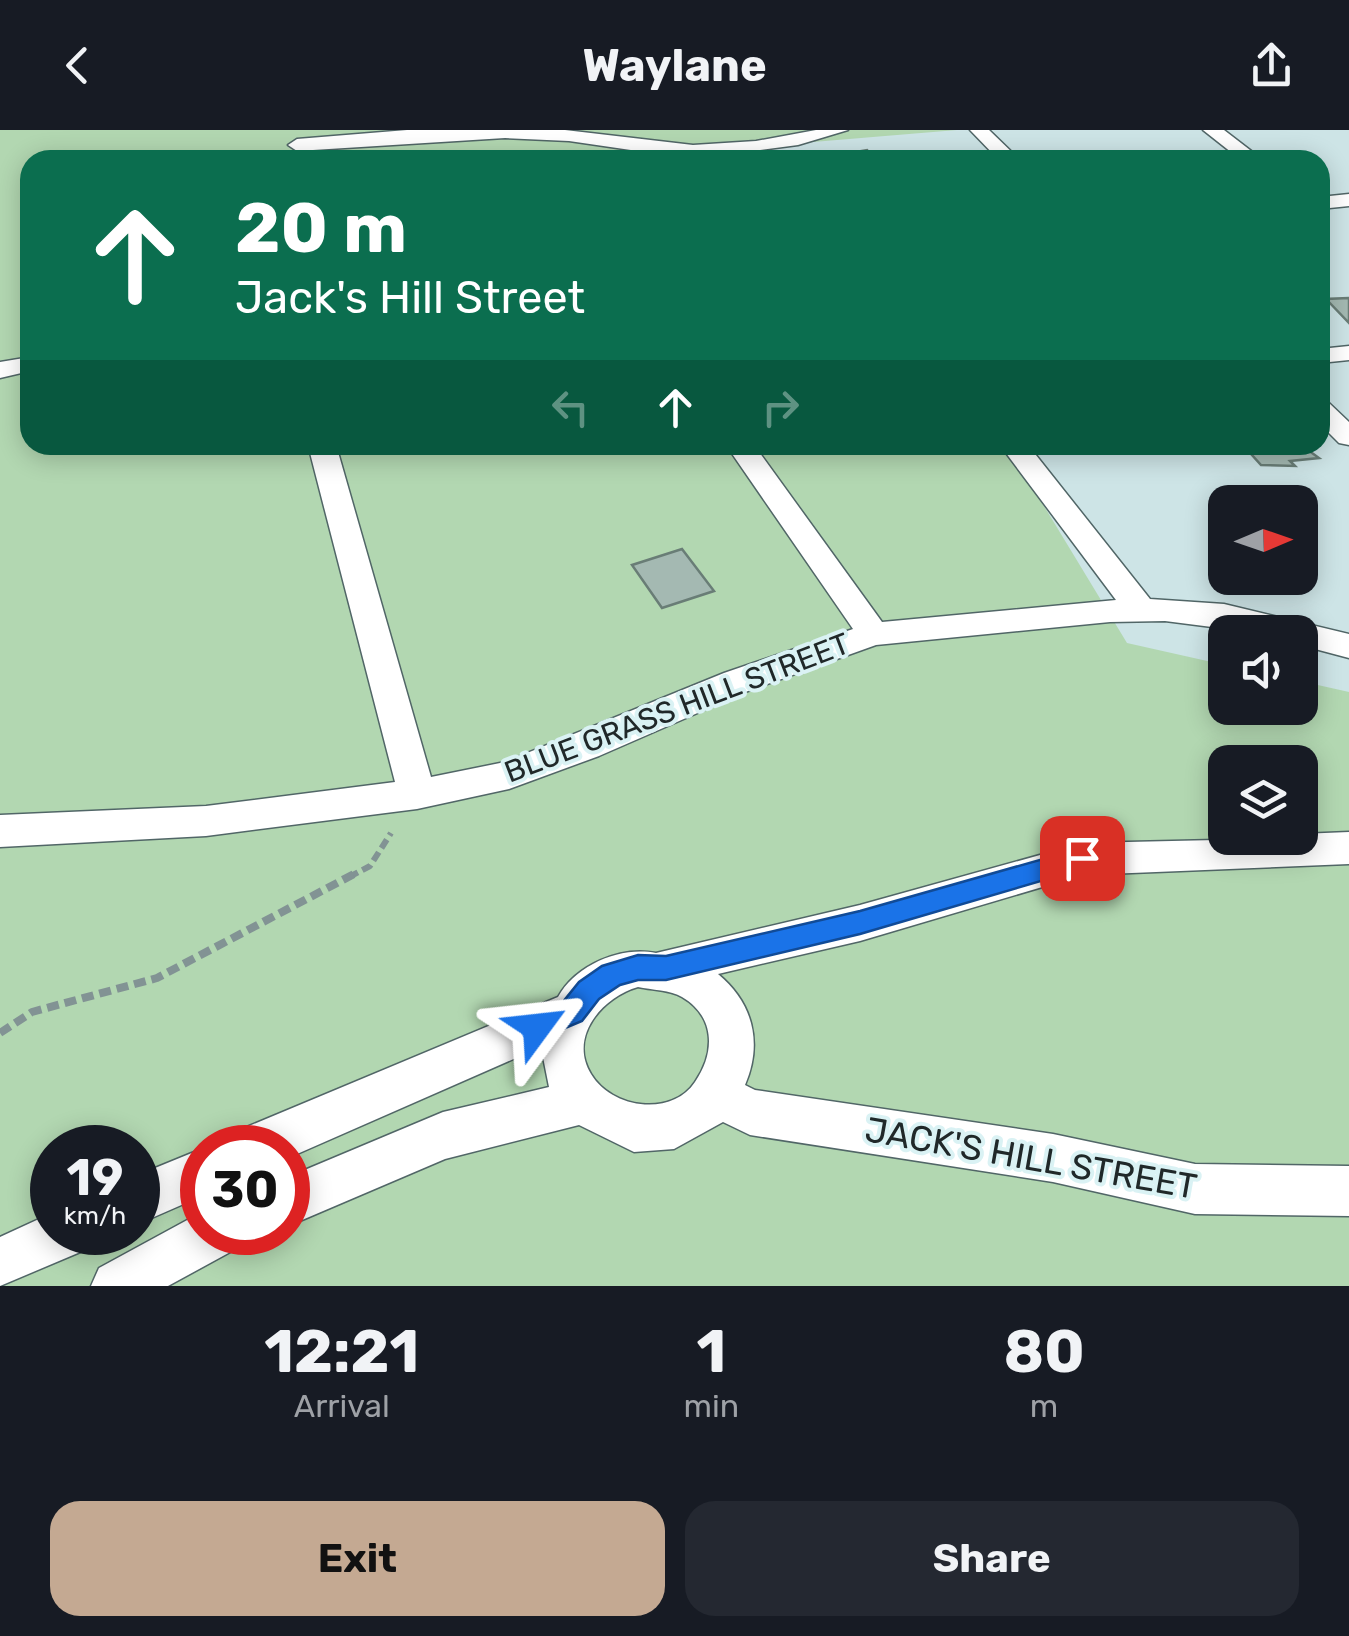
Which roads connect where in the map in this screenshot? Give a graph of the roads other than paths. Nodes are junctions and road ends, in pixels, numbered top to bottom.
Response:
1 (839, 130) edge
2 (980, 130) edge
3 (1212, 130) edge
4 (586, 138) junction
5 (298, 145) edge
6 (591, 150) edge
7 (1000, 150) edge
8 (1239, 150) edge
9 (1330, 418) edge
10 (1349, 437) edge
11 (325, 455) edge
12 (747, 455) edge
13 (1022, 455) edge
14 (1142, 610) junction
15 (1224, 615) edge
16 (873, 634) junction
17 (1318, 638) edge
18 (1349, 646) edge
19 (416, 794) junction
20 (0, 831) edge
21 (1349, 848) edge
22 (666, 968) junction
23 (572, 1012) junction
24 (718, 1096) junction
25 (582, 1102) junction
26 (308, 1125) edge
27 (1349, 1191) edge
28 (310, 1193) edge
29 (30, 1249) edge
30 (180, 1252) edge
31 (0, 1263) edge
32 (117, 1286) edge

1 - 4 street
2 - 7 street
3 - 8 street
4 - 5 street
4 - 6 street
9 - 10 street
11 - 19 street
12 - 16 street
13 - 14 street
14 - 15 street, BLUE GRASS HILL STREET
14 - 16 street, BLUE GRASS HILL STREET
16 - 19 street, BLUE GRASS HILL STREET
17 - 18 street, BLUE GRASS HILL STREET
19 - 20 street, BLUE GRASS HILL STREET
21 - 22 street
22 - 23 street
22 - 24 street
23 - 25 street
23 - 26 street
24 - 25 street
24 - 27 street, JACK'S HILL STREET
25 - 28 street
29 - 31 street
30 - 32 street

